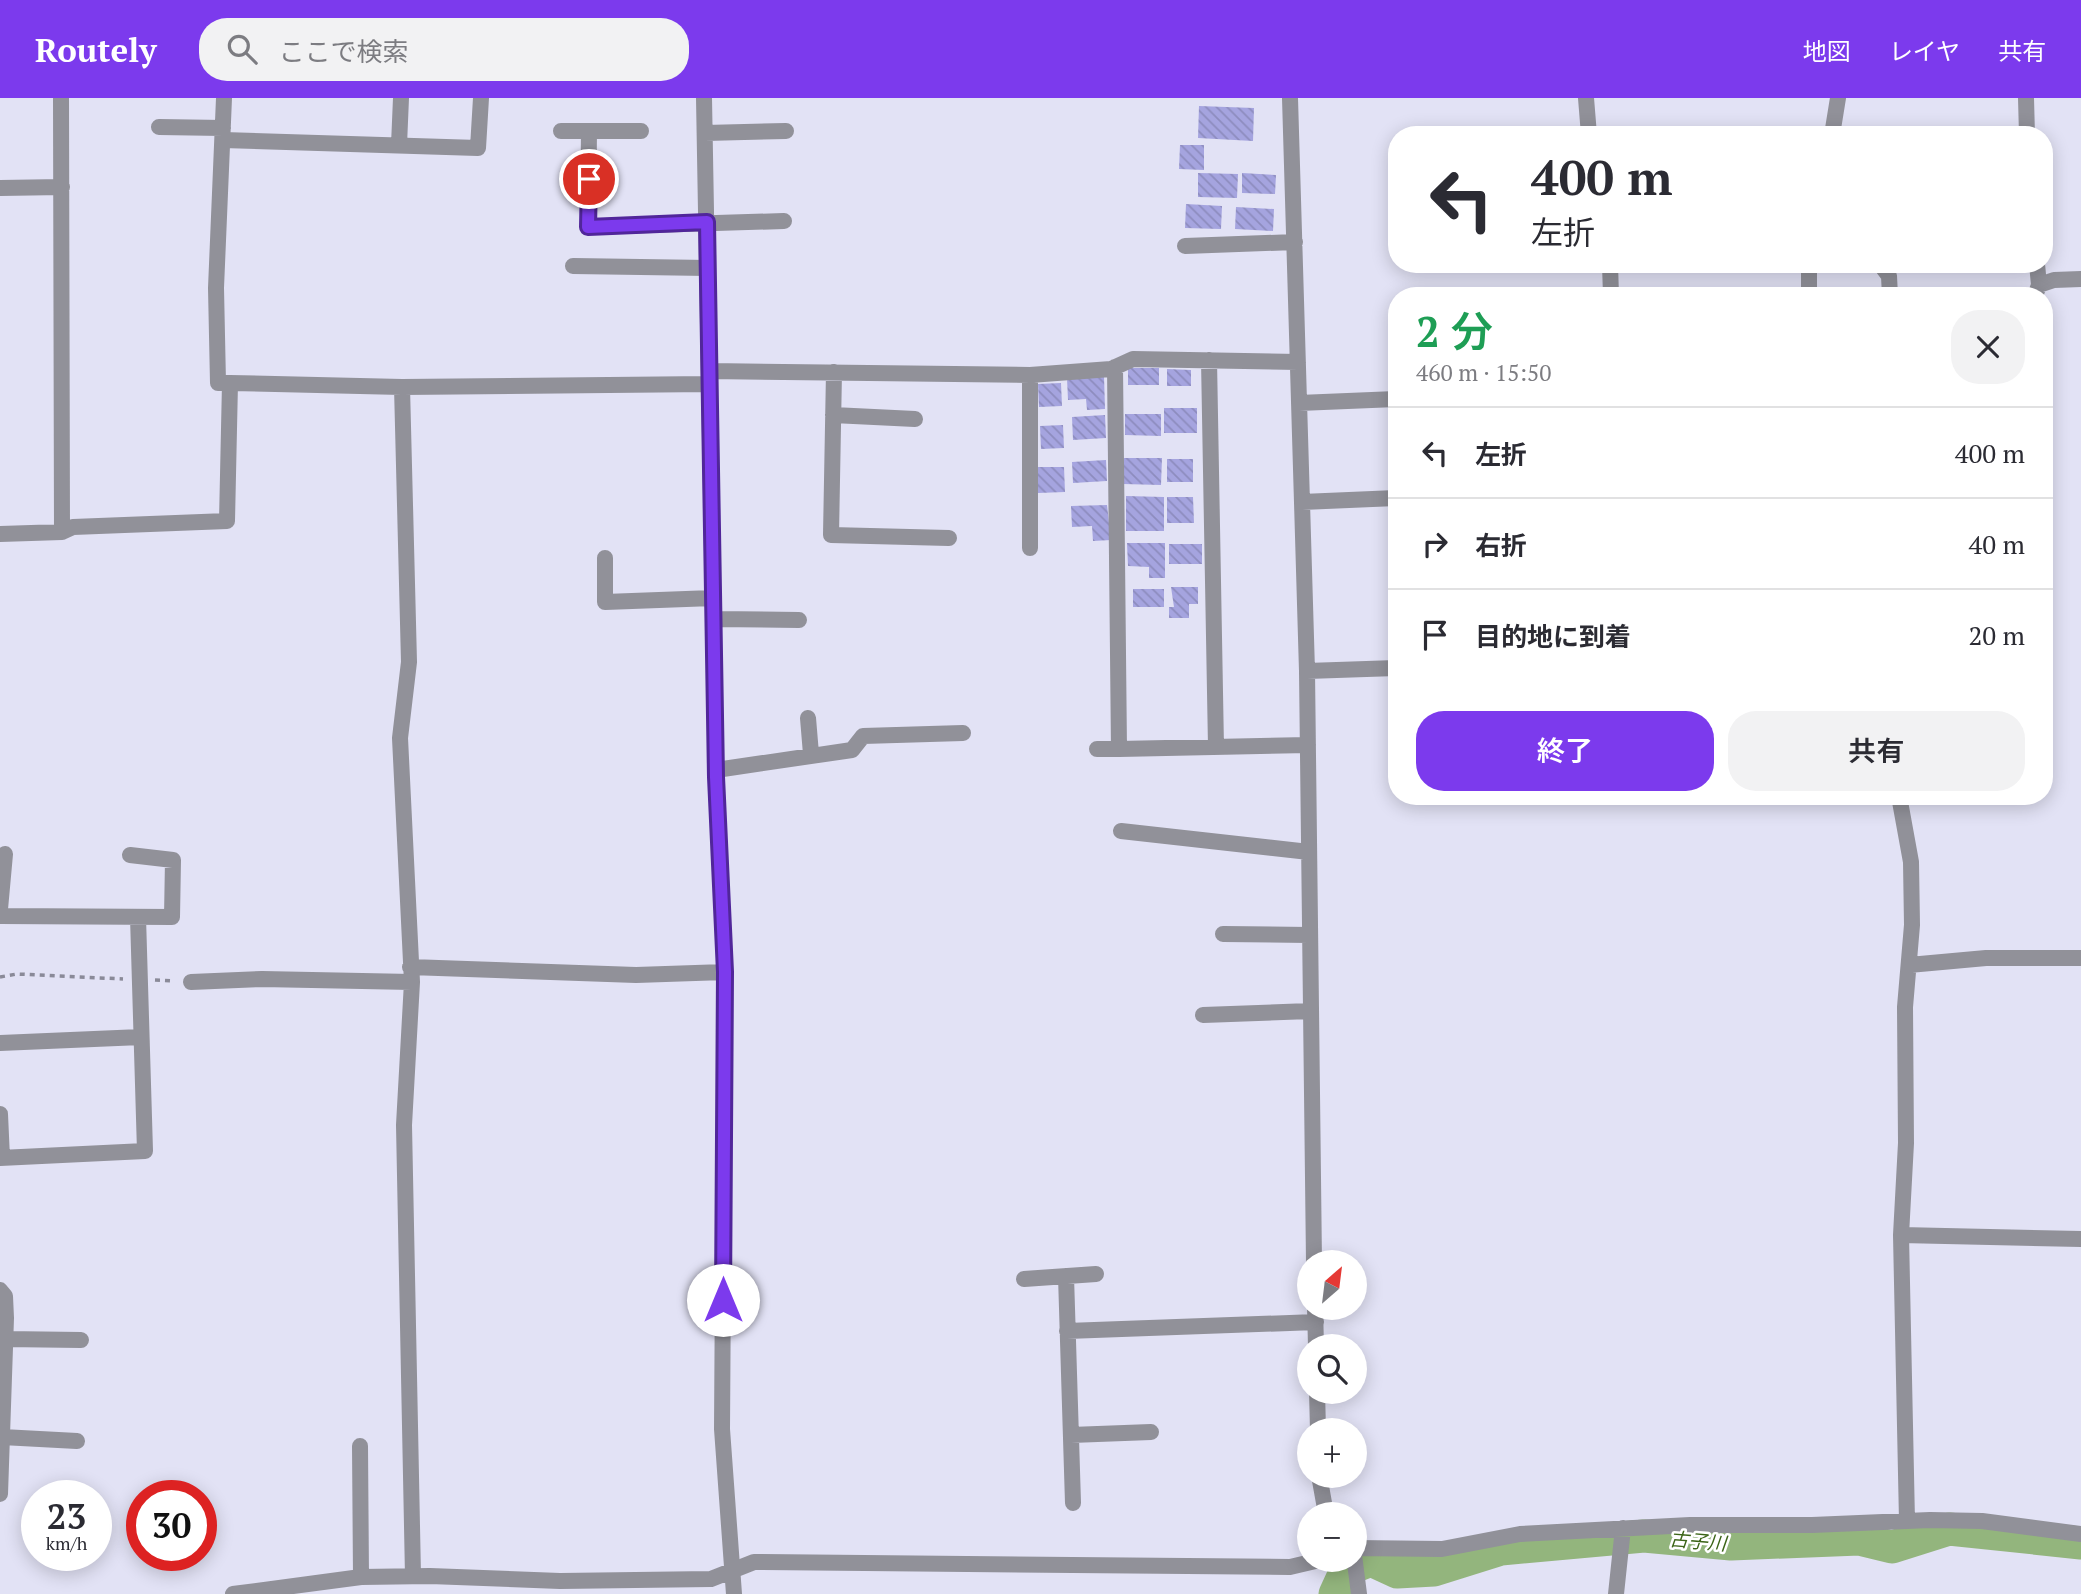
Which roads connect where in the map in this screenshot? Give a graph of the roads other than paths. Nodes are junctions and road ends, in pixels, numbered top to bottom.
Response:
1 (61, 98) edge
2 (224, 98) edge
3 (401, 98) edge
4 (481, 98) edge
5 (704, 98) edge
6 (1290, 98) edge
7 (1586, 98) edge
8 (1838, 98) edge
9 (2026, 98) edge
10 (1588, 126) edge
11 (1833, 126) edge
12 (2027, 126) edge
13 (159, 127) dead end
14 (561, 131) dead end
15 (589, 131) junction
16 (641, 131) dead end
17 (786, 131) dead end
18 (705, 133) junction
19 (223, 134) junction
20 (399, 145) junction
21 (62, 187) junction
22 (0, 188) edge
23 (785, 221) dead end
24 (707, 222) junction
25 (1294, 242) junction
26 (1185, 246) dead end
27 (573, 266) dead end
28 (708, 268) junction
29 (2081, 279) edge
30 (2042, 287) edge
31 (1209, 360) junction
32 (1298, 362) junction
33 (1115, 367) junction
34 (834, 372) junction
35 (1030, 375) junction
36 (709, 377) junction
37 (230, 383) junction
38 (402, 387) junction
39 (1388, 399) edge
40 (1299, 402) junction
41 (833, 415) junction
42 (915, 419) dead end
43 (1388, 498) edge
44 (1302, 502) junction
45 (62, 532) junction
46 (0, 534) edge
47 (949, 538) dead end
48 (1030, 548) dead end
49 (605, 558) dead end
50 (713, 598) junction
51 (713, 619) junction
52 (799, 620) dead end
53 (1388, 668) edge
54 (1307, 671) junction
55 (808, 718) dead end
56 (963, 733) dead end
57 (1308, 745) junction
58 (1216, 747) junction
59 (1097, 749) dead end
60 (1119, 749) junction
61 (811, 754) junction
62 (716, 770) junction
63 (1901, 805) edge
64 (1121, 831) dead end
65 (1309, 852) junction
66 (5, 854) dead end
67 (130, 855) dead end
68 (0, 909) edge
69 (0, 916) edge
70 (138, 917) junction
71 (1223, 933) dead end
72 (1309, 935) junction
73 (2081, 958) edge
74 (1909, 965) junction
75 (725, 972) junction
76 (411, 974) junction
77 (191, 982) road end
78 (1310, 1011) junction
79 (1203, 1015) dead end
80 (141, 1037) junction
81 (0, 1043) edge
82 (0, 1114) edge
83 (1, 1158) edge
84 (1901, 1235) junction
85 (2081, 1238) edge
86 (1314, 1250) edge
87 (1096, 1274) dead end
88 (1066, 1276) junction
89 (1024, 1279) dead end
90 (0, 1290) edge
91 (1297, 1315) edge
92 (1068, 1331) junction
93 (5, 1339) junction
94 (81, 1339) dead end
95 (1151, 1432) dead end
96 (1071, 1435) junction
97 (2, 1437) junction
98 (77, 1441) dead end
99 (360, 1446) dead end
100 (1, 1461) edge
101 (0, 1494) edge
102 (1073, 1503) dead end
103 (1907, 1521) junction
104 (1623, 1529) junction
105 (2081, 1534) edge
106 (1367, 1548) edge
107 (1297, 1565) edge
108 (733, 1569) junction
109 (413, 1576) junction
110 (361, 1577) junction
111 (233, 1594) edge
112 (734, 1594) edge
113 (1616, 1594) edge

1 - 21 street
2 - 19 street
3 - 20 street
4 - 20 street
5 - 18 street
6 - 25 street
7 - 10 street
8 - 11 street
9 - 12 street
13 - 19 street
14 - 15 street
15 - 16 street
15 - 24 street
17 - 18 street
18 - 24 street
19 - 20 street
19 - 37 street
21 - 22 street
21 - 45 street
23 - 24 street
24 - 28 street
25 - 26 street
25 - 32 street
27 - 28 street
28 - 36 street
29 - 30 street
31 - 32 street
31 - 33 street
31 - 58 street
32 - 40 street
33 - 35 street
33 - 60 street
34 - 35 street
34 - 36 street
34 - 41 street
35 - 48 street
36 - 38 street
36 - 50 street
37 - 38 street
37 - 45 street
38 - 76 street
39 - 40 street
40 - 44 street
41 - 42 street
41 - 47 street
43 - 44 street
44 - 54 street
45 - 46 street
49 - 50 street
50 - 51 street
51 - 52 street
51 - 62 street
53 - 54 street
54 - 57 street
55 - 61 street
56 - 61 street
57 - 58 street
57 - 65 street
58 - 60 street
59 - 60 street
61 - 62 street
62 - 75 street
63 - 74 street
64 - 65 street
65 - 72 street
66 - 68 street
67 - 70 street
69 - 70 street
70 - 80 street
71 - 72 street
72 - 78 street
73 - 74 street
74 - 84 street
75 - 76 street
75 - 108 street
76 - 77 street
76 - 109 street
78 - 79 street
78 - 86 street
80 - 81 street
80 - 83 street
82 - 83 street
84 - 85 street
84 - 103 street
87 - 88 street
88 - 89 street
88 - 92 street
90 - 93 street
91 - 92 street
92 - 96 street
93 - 94 street
93 - 97 street
95 - 96 street
96 - 102 street
97 - 98 street
97 - 100 street
99 - 110 street
100 - 101 street
103 - 104 street
103 - 105 street
104 - 106 street
104 - 113 street
107 - 108 street
108 - 109 street
108 - 112 street
109 - 110 street
110 - 111 street

